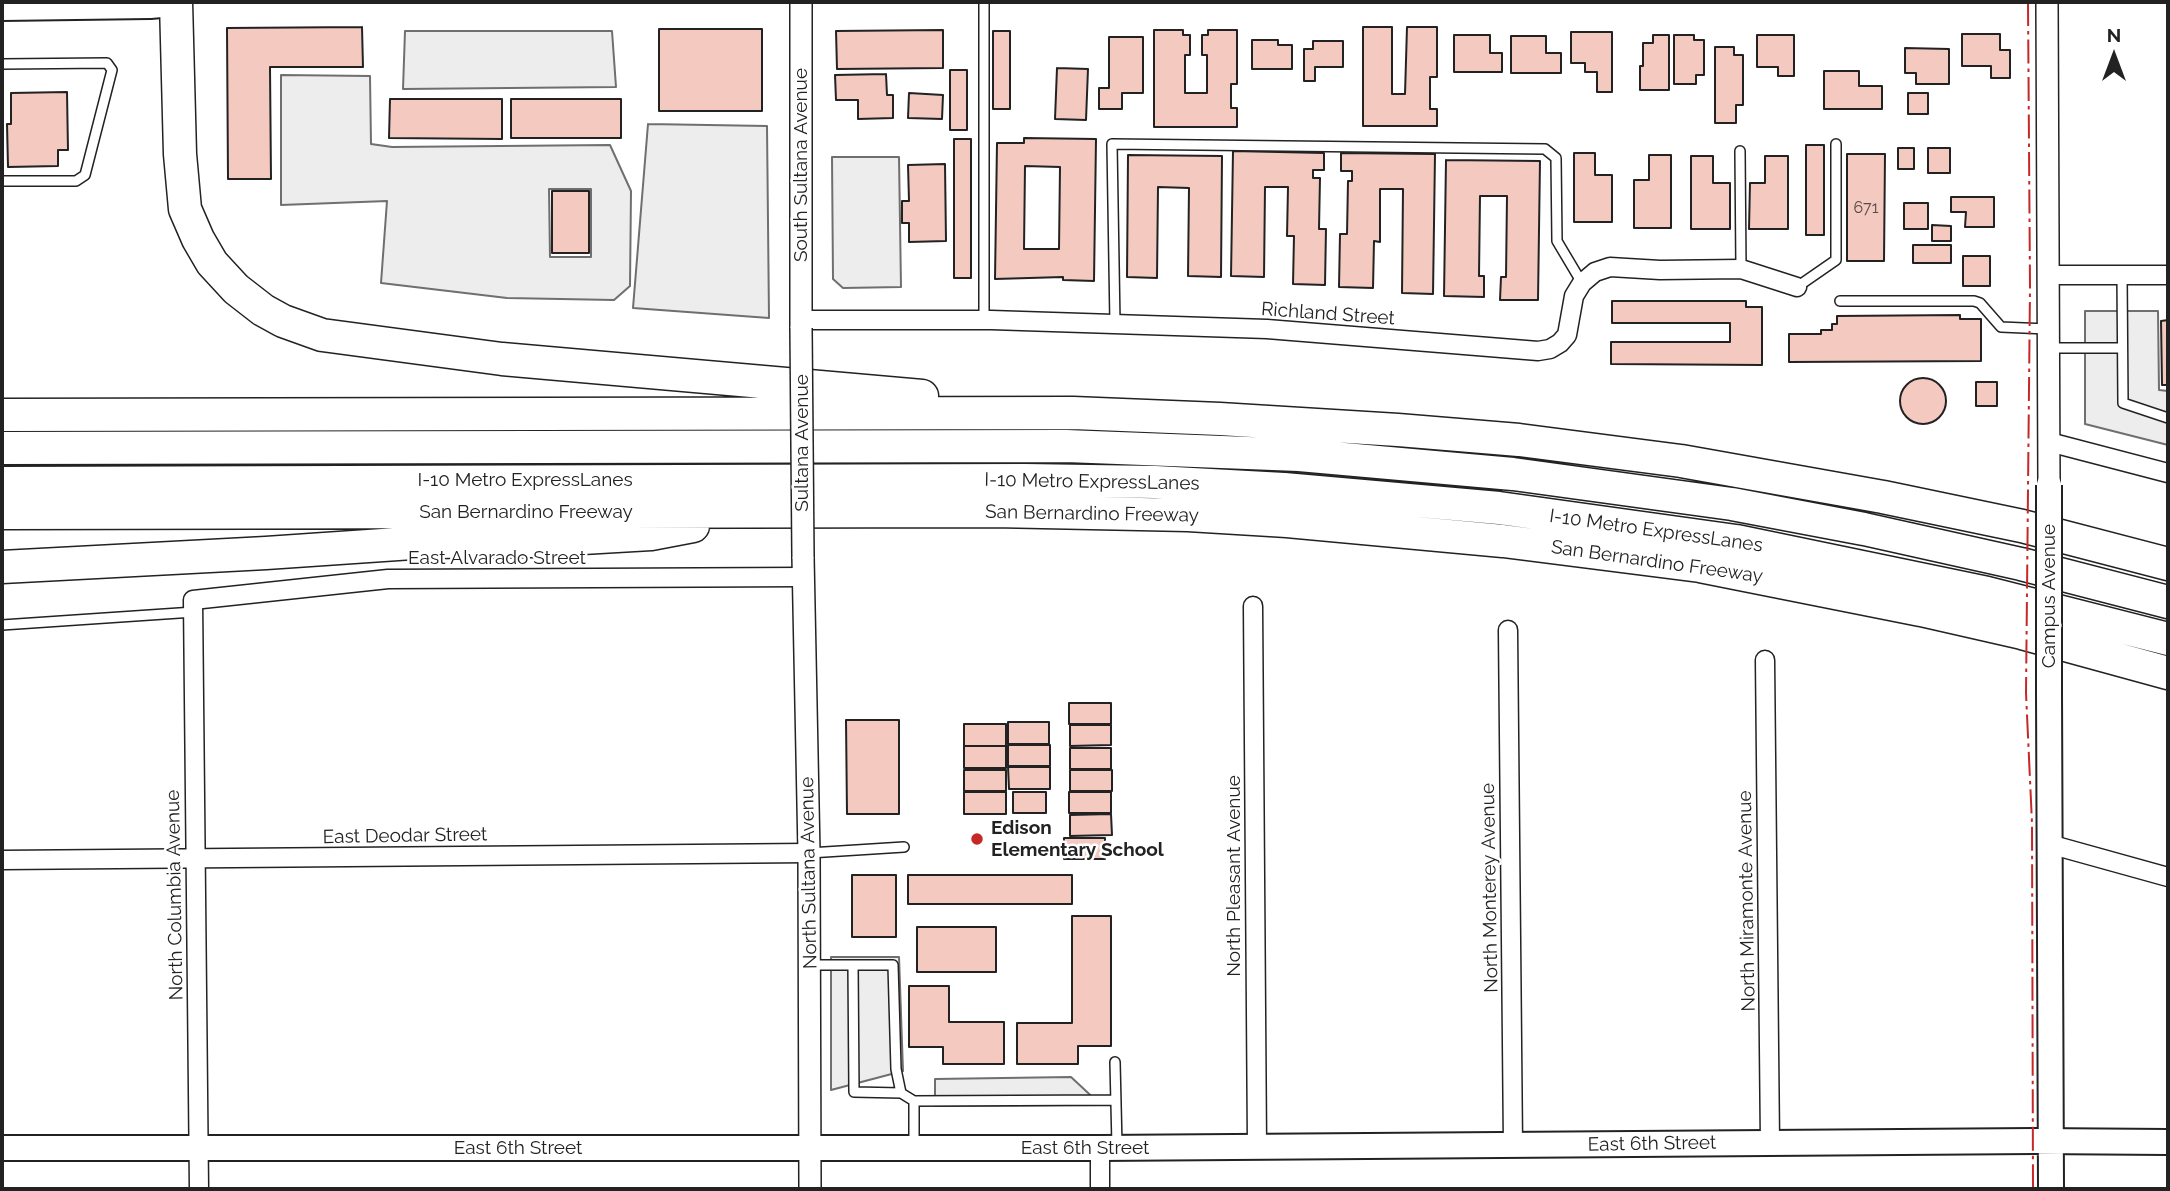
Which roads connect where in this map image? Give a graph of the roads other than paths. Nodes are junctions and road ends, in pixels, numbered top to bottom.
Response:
1 (174, 2) edge
2 (801, 2) edge
3 (984, 2) edge
4 (2048, 2) edge
5 (18, 4) edge
6 (2, 64) edge
7 (1836, 144) dead end
8 (1740, 151) dead end
9 (2, 181) edge
10 (1741, 269) junction
11 (2048, 275) junction
12 (2122, 275) junction
13 (2168, 275) edge
14 (1582, 283) junction
15 (1797, 287) joint
16 (1840, 301) dead end
17 (984, 320) junction
18 (801, 324) junction
19 (1115, 324) junction
20 (2048, 339) junction
21 (2122, 348) junction
22 (1073, 413) junction
23 (2, 415) edge
24 (2168, 418) edge
25 (2049, 442) junction
26 (2, 447) edge
27 (2168, 473) edge
28 (2, 483) edge
29 (2049, 485) joint
30 (770, 512) junction
31 (2, 513) edge
32 (2168, 564) edge
33 (2, 567) edge
34 (803, 567) junction
35 (2168, 602) edge
36 (193, 606) junction
37 (1253, 606) dead end
38 (2, 625) edge
39 (1508, 630) dead end
40 (2168, 639) edge
41 (1765, 660) dead end
42 (2168, 673) edge
43 (2049, 844) junction
44 (904, 847) dead end
45 (809, 853) junction
46 (195, 859) junction
47 (2, 860) edge
48 (2168, 877) edge
49 (810, 965) junction
50 (853, 965) junction
51 (1115, 1062) dead end
52 (901, 1093) junction
53 (1116, 1100) junction
54 (914, 1101) junction
55 (2050, 1141) junction
56 (2168, 1142) edge
57 (1770, 1143) junction
58 (1257, 1146) junction
59 (1514, 1146) junction
60 (199, 1147) junction
61 (810, 1147) junction
62 (2, 1148) edge
63 (914, 1148) junction
64 (1108, 1148) junction
65 (198, 1189) edge
66 (810, 1189) edge
67 (1100, 1189) edge
68 (2050, 1189) edge

1 - 5 main road
1 - 22 highway
2 - 18 street, South Sultana Avenue
3 - 17 lane
4 - 11 street, Campus Avenue
6 - 9 lane
7 - 15 lane
8 - 10 lane
10 - 14 street
10 - 15 street
11 - 12 street
11 - 20 street, Campus Avenue
12 - 13 street
12 - 21 lane
14 - 19 street, Richland Street
14 - 19 lane
16 - 20 lane
17 - 18 street, Richland Street
17 - 19 street, Richland Street
18 - 34 street, Sultana Avenue, bridge
20 - 21 lane
20 - 25 street, Campus Avenue
21 - 24 lane
22 - 23 highway
22 - 32 highway
25 - 27 street
25 - 29 street, Campus Avenue
26 - 35 highway, I-10 Metro ExpressLanes
28 - 40 highway, I-10 Metro ExpressLanes
29 - 43 main road, Campus Avenue, bridge
30 - 31 highway, San Bernardino Freeway
30 - 33 highway
30 - 42 highway, San Bernardino Freeway
34 - 36 street, East Alvarado Street
34 - 45 street, North Sultana Avenue
36 - 38 lane
36 - 46 street, North Columbia Avenue
37 - 58 street, North Pleasant Avenue
39 - 59 street, North Monterey Avenue
41 - 57 street, North Miramonte Avenue
43 - 48 street
43 - 55 main road, Campus Avenue
44 - 45 lane
45 - 46 street, East Deodar Street
45 - 49 street, North Sultana Avenue
46 - 47 street, East Deodar Street
46 - 60 street, North Columbia Avenue
49 - 50 lane
49 - 61 street, North Sultana Avenue
50 - 52 lane
50 - 52 lane
51 - 53 lane
52 - 54 lane
53 - 54 lane
53 - 64 lane
54 - 63 lane
55 - 56 main road, East 6th Street
55 - 57 main road, East 6th Street
55 - 68 main road, Campus Avenue
57 - 59 main road, East 6th Street
58 - 59 main road, East 6th Street
58 - 64 main road, East 6th Street
60 - 61 main road, East 6th Street
60 - 62 main road, East 6th Street
60 - 65 street, North Columbia Avenue
61 - 63 main road, East 6th Street
61 - 66 street, North Sultana Avenue
63 - 64 main road, East 6th Street
64 - 67 street

